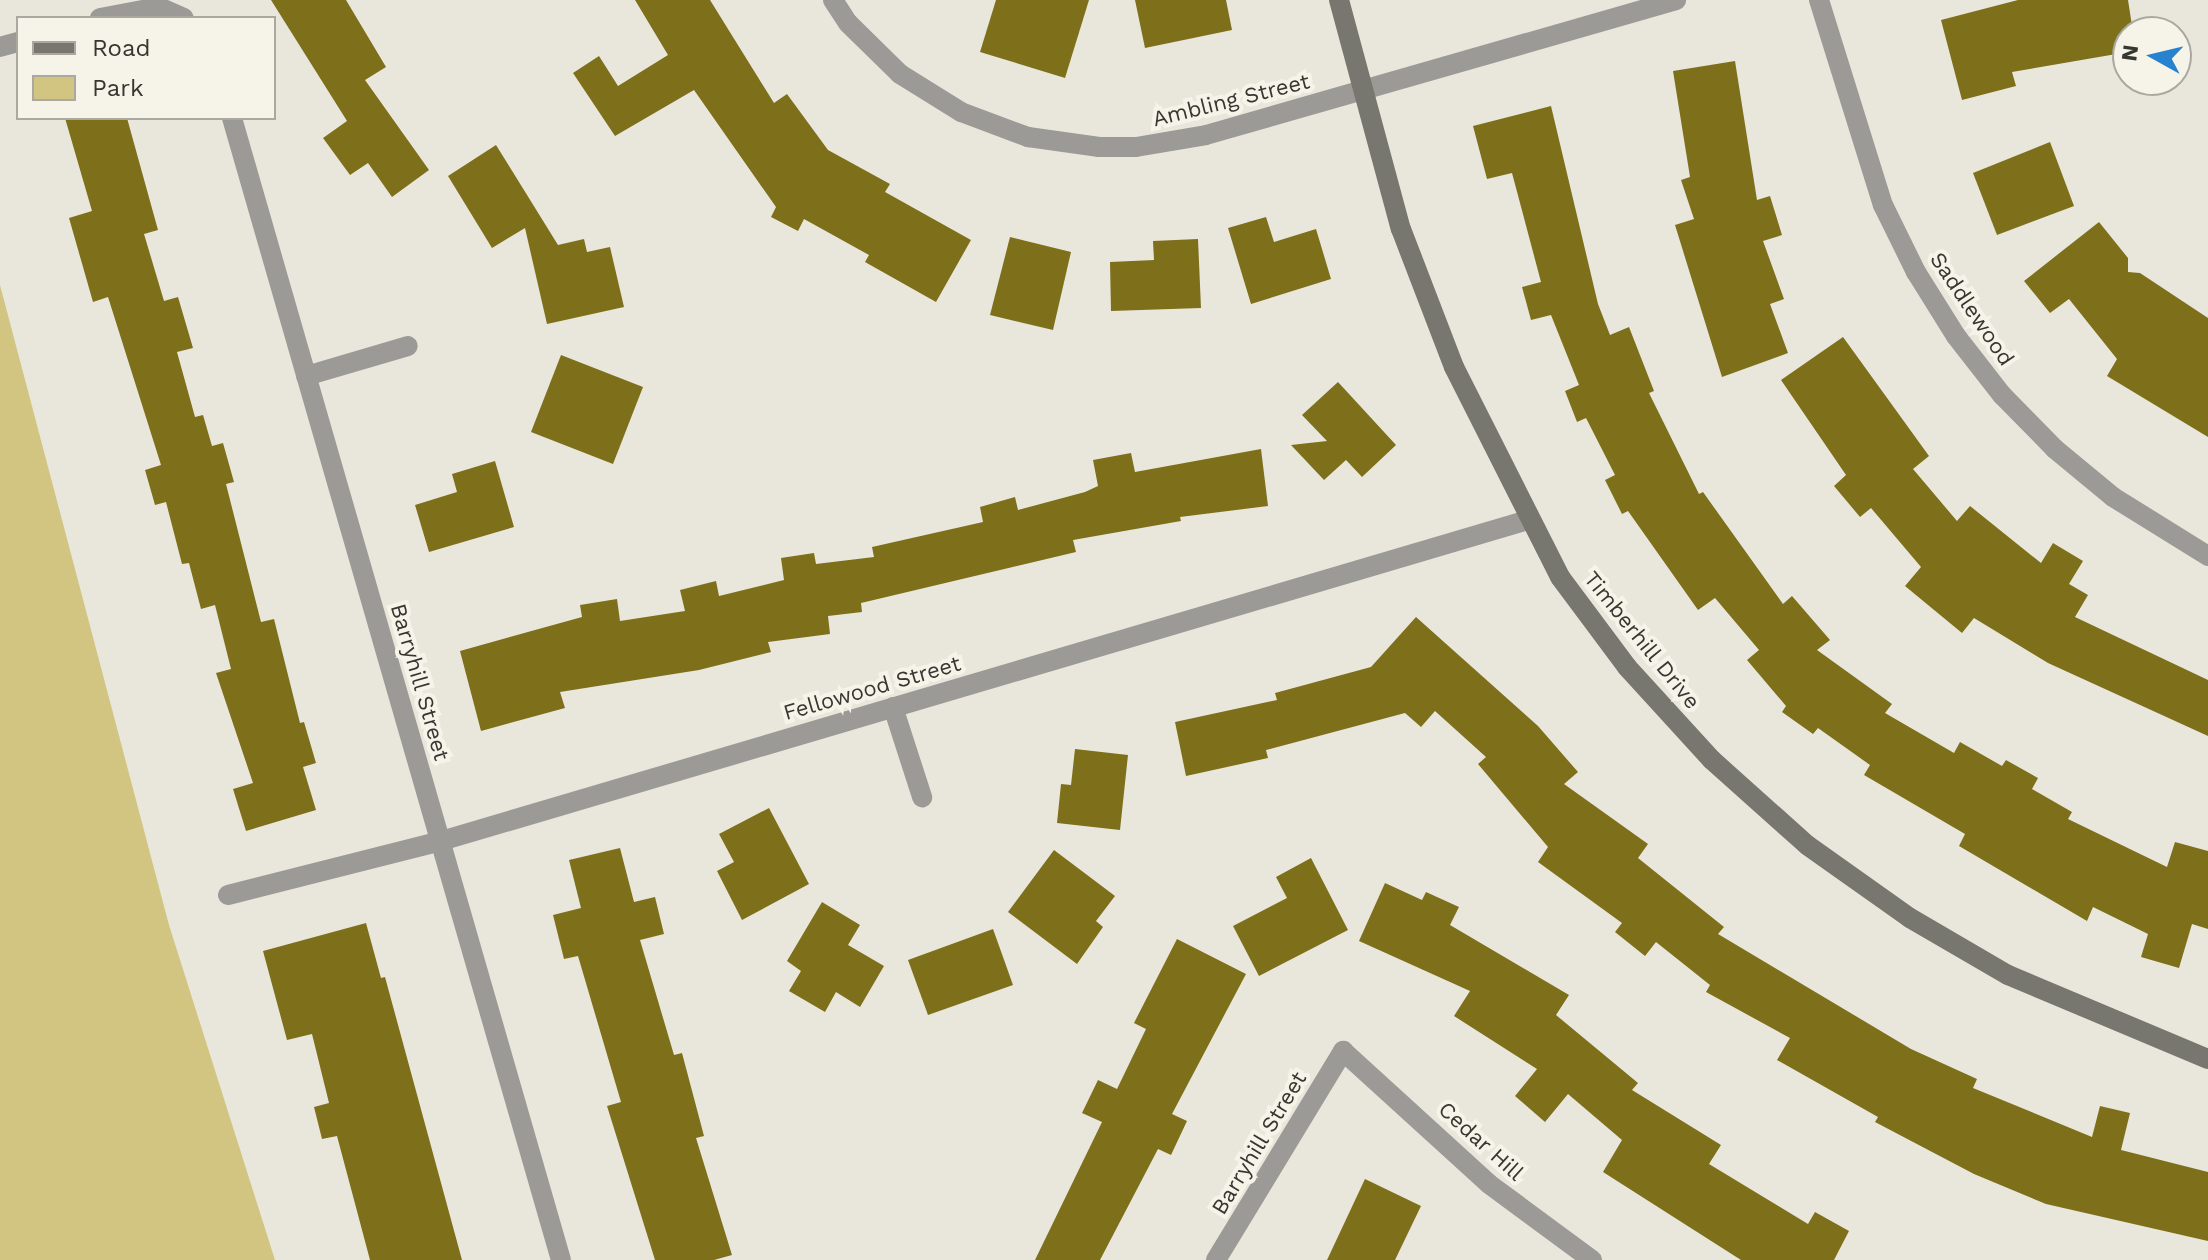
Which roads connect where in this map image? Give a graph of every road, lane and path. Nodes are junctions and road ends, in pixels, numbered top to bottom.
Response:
1 (833, 0) edge
2 (1339, 0) edge
3 (1676, 0) edge
4 (1819, 0) edge
5 (180, 15) edge
6 (107, 16) edge
7 (1365, 90) junction
8 (233, 120) edge
9 (408, 346) dead end
10 (306, 376) junction
11 (1528, 520) junction
12 (2208, 556) edge
13 (893, 707) junction
14 (922, 797) dead end
15 (441, 841) junction
16 (228, 895) dead end
17 (1343, 1051) joint
18 (2208, 1059) edge
19 (561, 1260) edge
20 (1216, 1260) edge
21 (1592, 1260) edge

1 - 7 street, Ambling Street
2 - 7 street, Timberhill Drive
3 - 7 street, Ambling Street
4 - 12 street, Saddlewood
5 - 6 street
7 - 11 street, Timberhill Drive
8 - 10 street, Barryhill Street
9 - 10 street
10 - 15 street, Barryhill Street
11 - 13 street, Fellowood Street
11 - 18 street, Timberhill Drive
13 - 14 street
13 - 15 street, Fellowood Street
15 - 16 street, Fellowood Street
15 - 19 street, Barryhill Street
17 - 20 street, Barryhill Street
17 - 21 street, Cedar Hill

